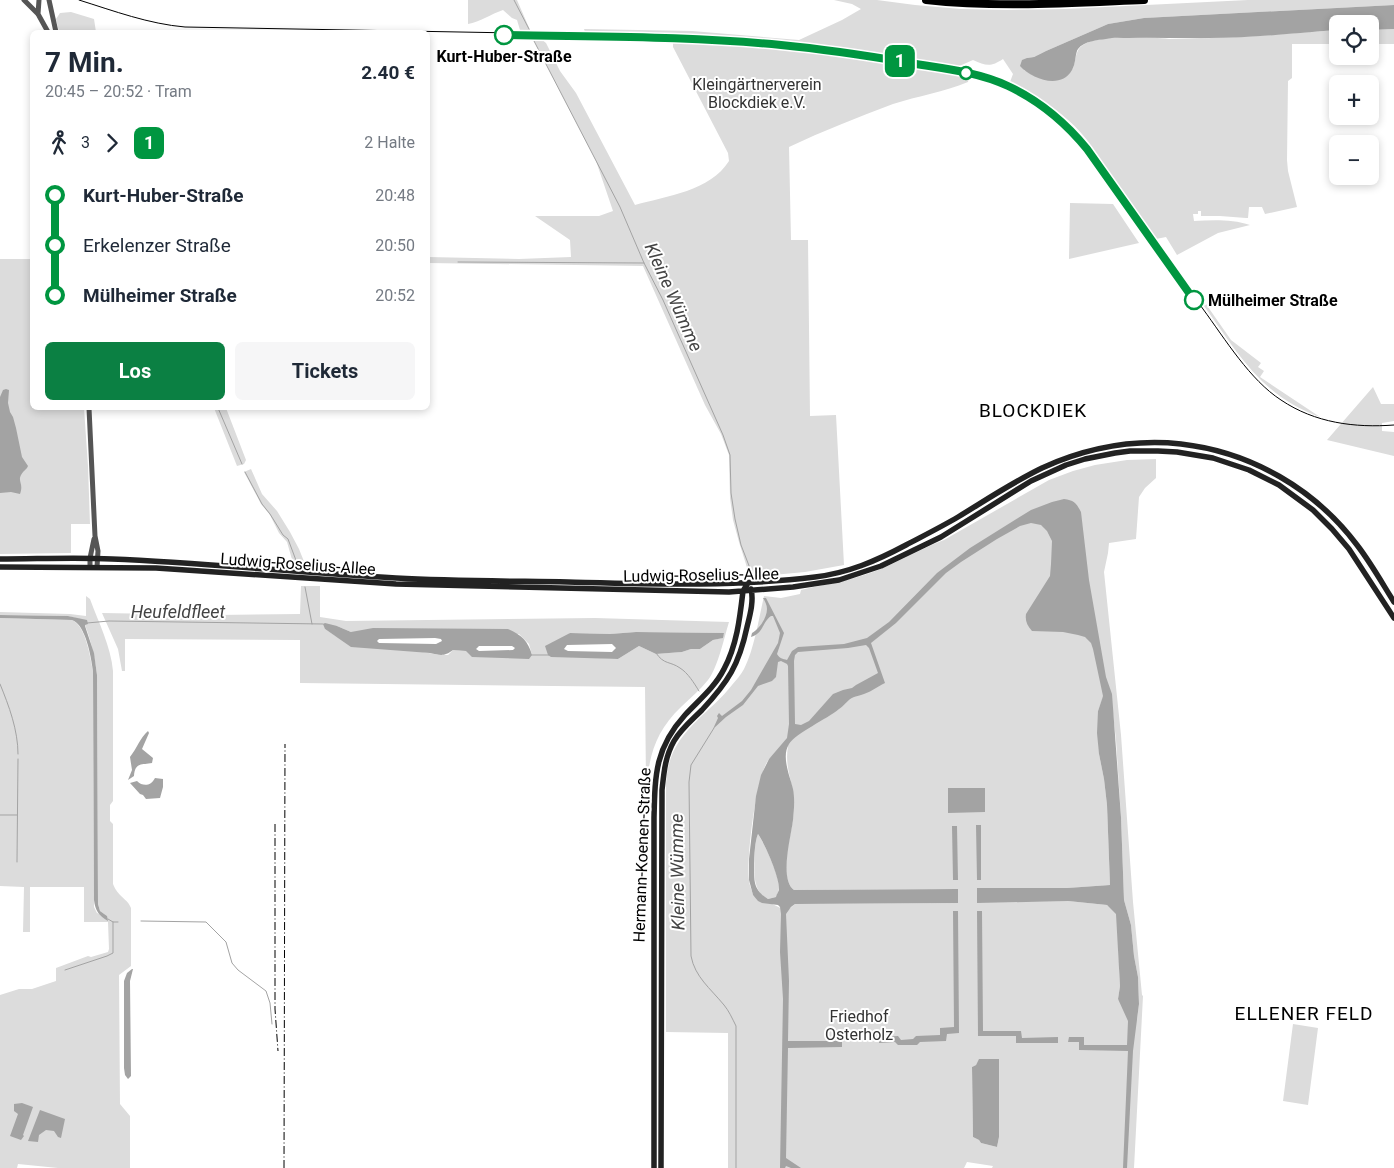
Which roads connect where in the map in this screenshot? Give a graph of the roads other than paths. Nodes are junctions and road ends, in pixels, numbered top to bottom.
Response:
1 (24, 0) edge
2 (39, 0) edge
3 (926, 0) edge
4 (1144, 0) edge
5 (50, 1) edge
6 (38, 14) junction
7 (47, 30) edge
8 (56, 30) edge
9 (89, 410) edge
10 (95, 536) junction
11 (90, 558) junction
12 (97, 558) junction
13 (0, 559) edge
14 (0, 567) edge
15 (90, 567) junction
16 (97, 567) junction
17 (748, 582) junction
18 (743, 591) junction
19 (752, 591) junction
20 (1394, 602) edge
21 (1394, 618) edge
22 (654, 1168) edge
23 (662, 1168) edge

1 - 6 street
2 - 5 street
2 - 6 street
3 - 4 highway
5 - 8 street
6 - 7 street
9 - 10 street
10 - 11 street
10 - 12 street
11 - 12 main road, Ludwig-Roselius-Allee
11 - 13 main road, Ludwig-Roselius-Allee
11 - 15 street
12 - 16 street
12 - 17 main road, Ludwig-Roselius-Allee
14 - 15 main road, Ludwig-Roselius-Allee
15 - 16 main road, Ludwig-Roselius-Allee
16 - 18 main road, Ludwig-Roselius-Allee
17 - 18 main road, Hermann-Koenen-Straße
17 - 19 main road, Hermann-Koenen-Straße
17 - 20 main road, Ludwig-Roselius-Allee
18 - 19 main road, Ludwig-Roselius-Allee
18 - 22 main road, Hermann-Koenen-Straße
19 - 21 main road, Ludwig-Roselius-Allee
19 - 23 main road, Hermann-Koenen-Straße

